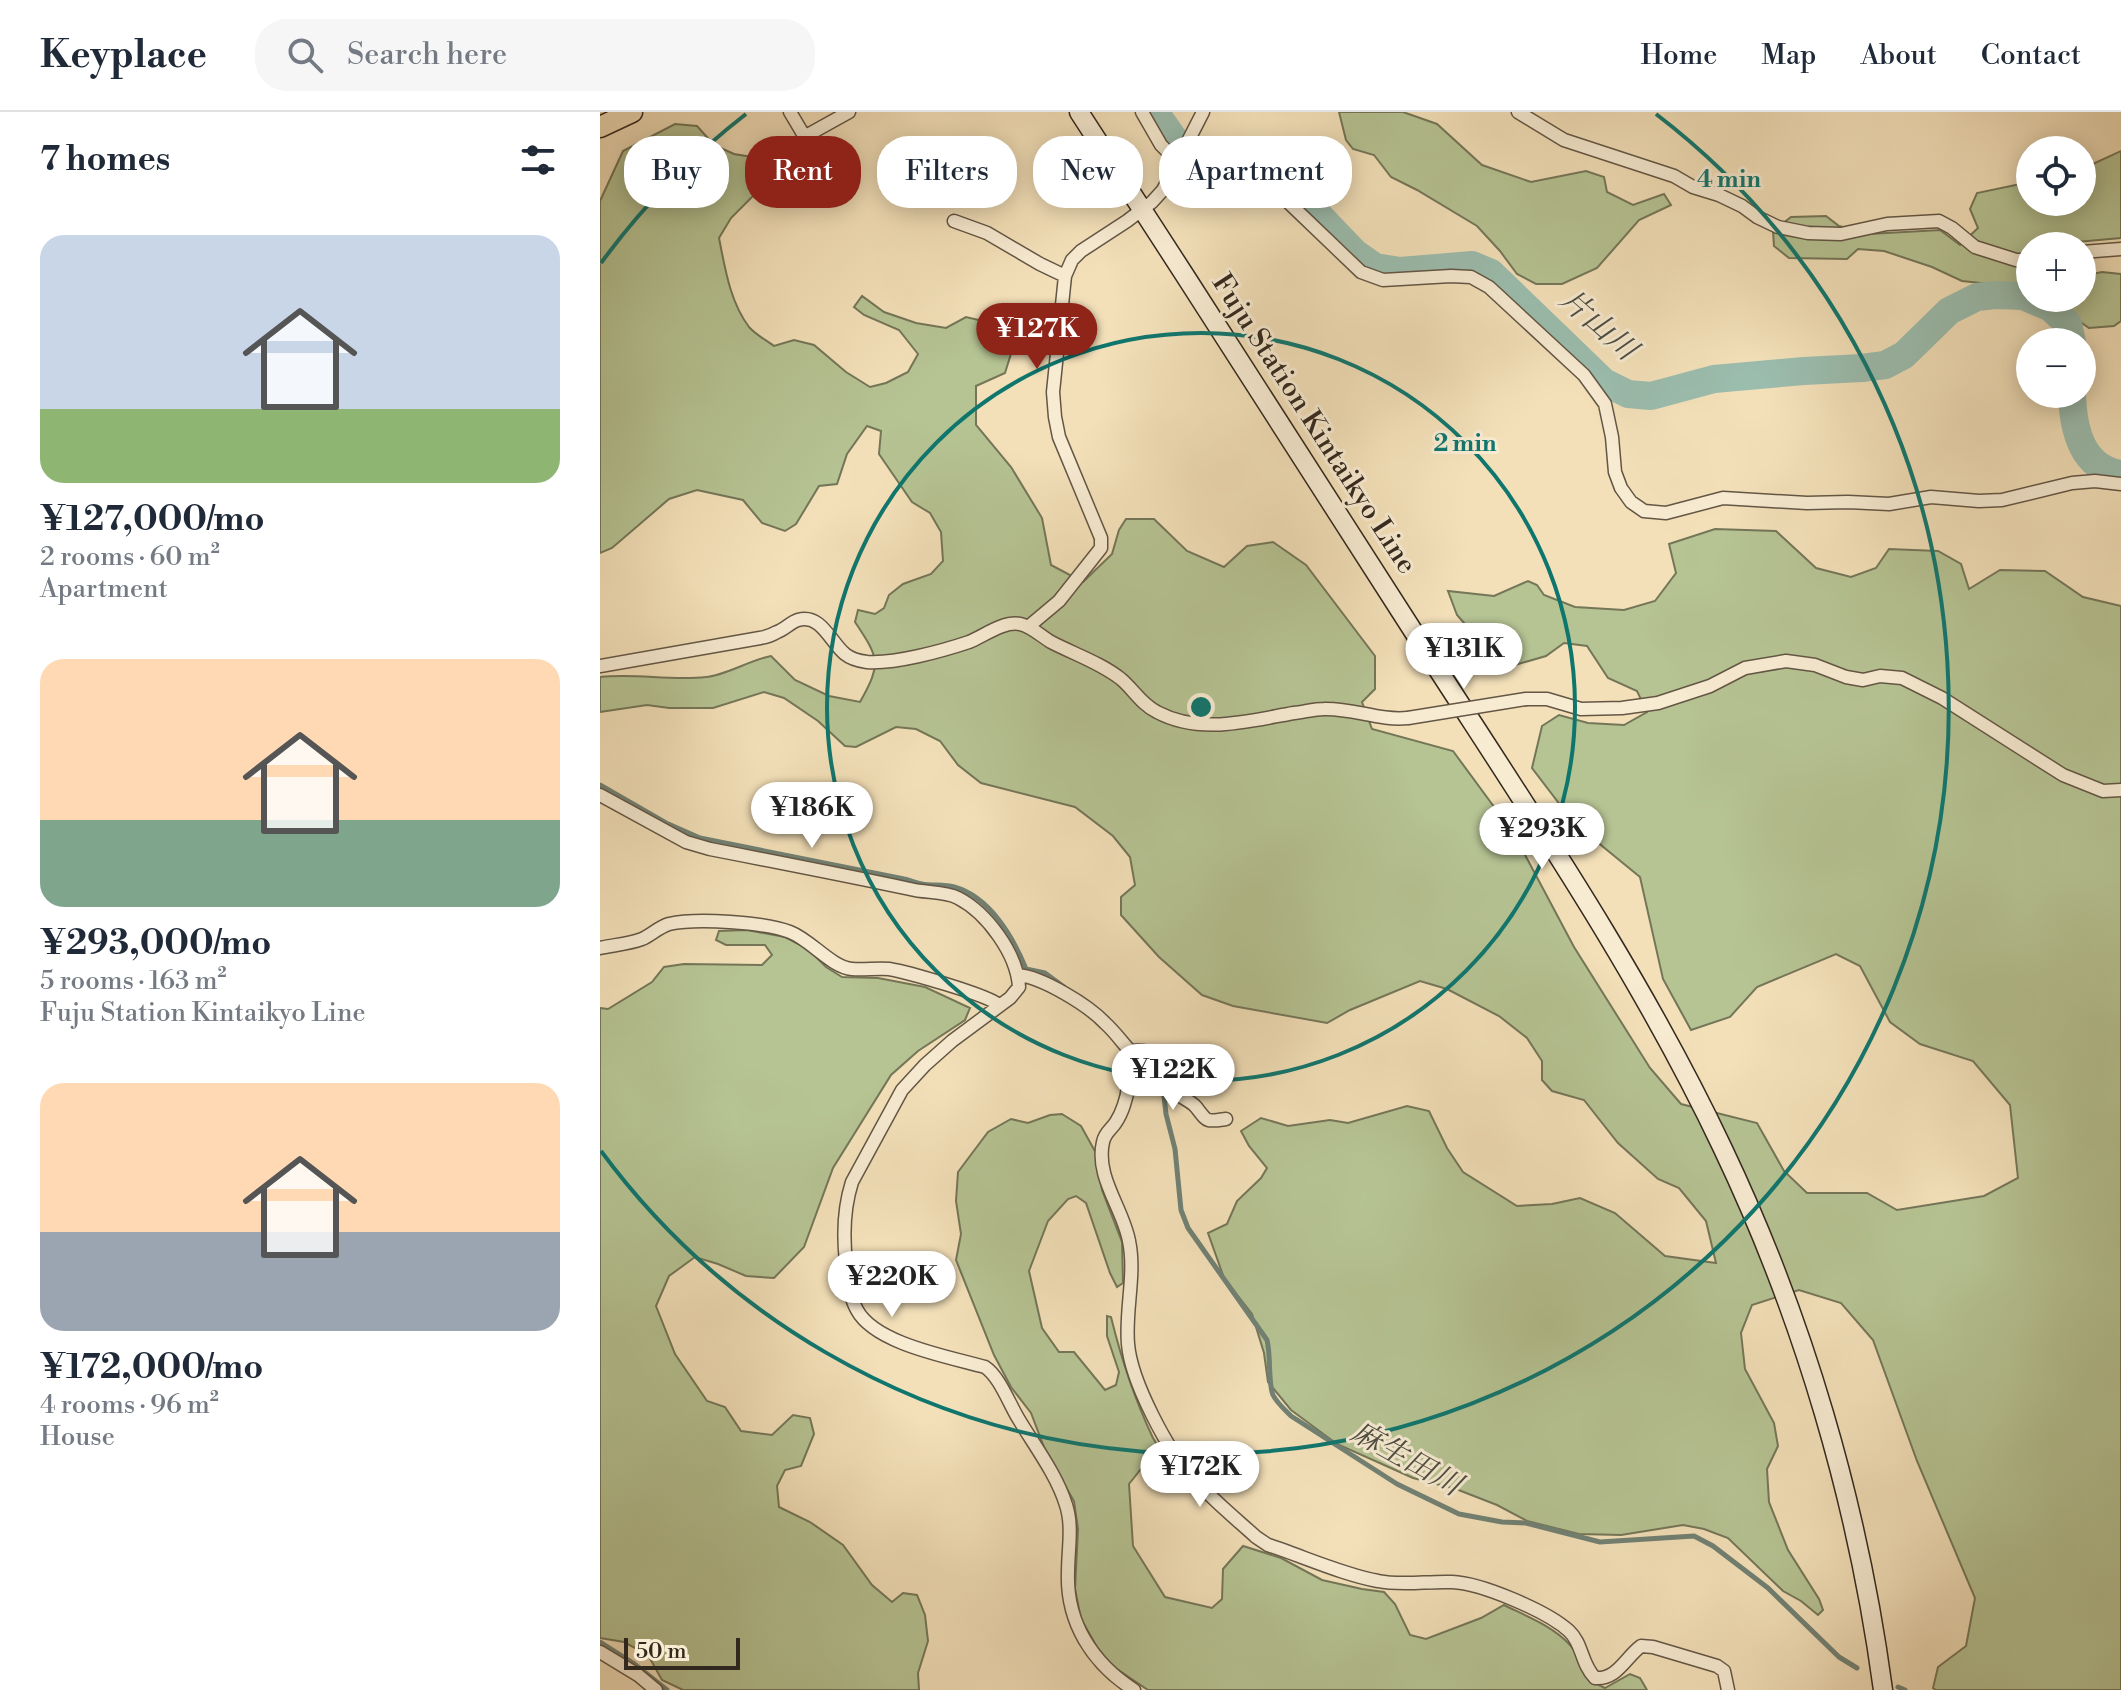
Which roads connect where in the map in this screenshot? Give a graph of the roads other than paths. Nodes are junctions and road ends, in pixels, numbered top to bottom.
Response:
1 (632, 112) edge
2 (790, 112) edge
3 (849, 112) edge
4 (1079, 112) edge
5 (1142, 112) edge
6 (1203, 112) edge
7 (1518, 112) edge
8 (600, 127) edge
9 (803, 136) edge
10 (806, 136) edge
11 (1189, 136) edge
12 (1159, 142) edge
13 (1159, 194) edge
14 (1294, 208) edge
15 (1142, 209) junction
16 (954, 221) dead end
17 (2121, 249) edge
18 (2096, 251) edge
19 (2016, 260) edge
20 (1065, 276) junction
21 (2121, 484) edge
22 (1028, 627) junction
23 (600, 666) edge
24 (2121, 790) edge
25 (600, 795) edge
26 (600, 948) edge
27 (1018, 975) junction
28 (999, 1005) junction
29 (1130, 1051) junction
30 (1226, 1119) dead end
31 (600, 1652) edge
32 (656, 1690) edge
33 (1134, 1690) edge
34 (1728, 1690) edge
35 (1883, 1690) edge

1 - 8 highway
2 - 9 street
3 - 10 street
4 - 15 main road, Fuju Station Kintaikyo Line
5 - 12 street
6 - 11 street
7 - 19 street
13 - 15 street
14 - 21 street
15 - 20 street
15 - 35 main road, Fuju Station Kintaikyo Line
16 - 20 street
17 - 18 street
20 - 22 street
22 - 23 street
22 - 24 street, bridge
25 - 27 street
26 - 28 street
27 - 28 street
27 - 29 street
28 - 33 street
29 - 30 street
29 - 34 street
31 - 32 street

